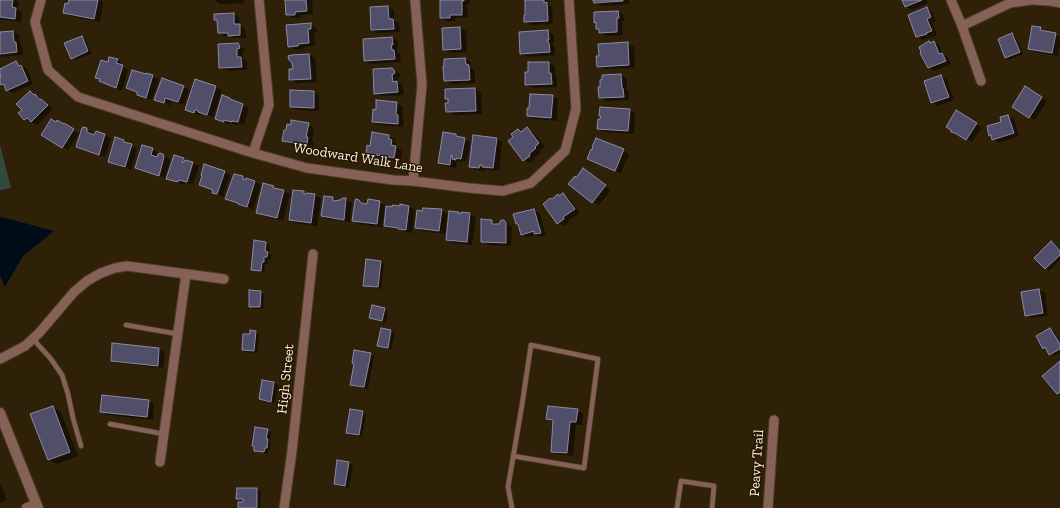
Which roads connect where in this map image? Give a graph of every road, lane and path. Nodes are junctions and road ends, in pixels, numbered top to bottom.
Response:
1 (41, 0) edge
2 (259, 0) edge
3 (415, 0) edge
4 (569, 0) edge
5 (952, 0) edge
6 (1033, 0) edge
7 (1060, 3) edge
8 (962, 26) junction
9 (981, 81) dead end
10 (253, 153) junction
11 (413, 181) junction
12 (313, 254) dead end
13 (186, 274) junction
14 (224, 279) dead end
15 (126, 325) dead end
16 (178, 334) junction
17 (33, 339) junction
18 (0, 359) edge
19 (0, 413) edge
20 (774, 420) dead end
21 (110, 424) dead end
22 (164, 434) junction
23 (81, 446) dead end
24 (513, 456) junction
25 (160, 462) dead end
26 (37, 506) edge
27 (26, 508) edge
28 (284, 508) edge
29 (512, 508) edge
30 (677, 508) edge
31 (712, 508) edge
32 (768, 508) edge

1 - 10 street, Woodward Walk Lane
2 - 10 street
3 - 11 street
4 - 11 street, Woodward Walk Lane
5 - 8 street
6 - 7 street
6 - 8 street
8 - 9 street
10 - 11 street, Woodward Walk Lane
12 - 28 street, High Street
13 - 14 street
13 - 16 street
13 - 17 street
15 - 16 lane
16 - 22 street
17 - 18 street
17 - 23 lane
19 - 26 street
20 - 32 street, Peavy Trail
21 - 22 lane
22 - 25 street
24 - 24 lane
24 - 29 lane
26 - 27 street
30 - 31 lane

